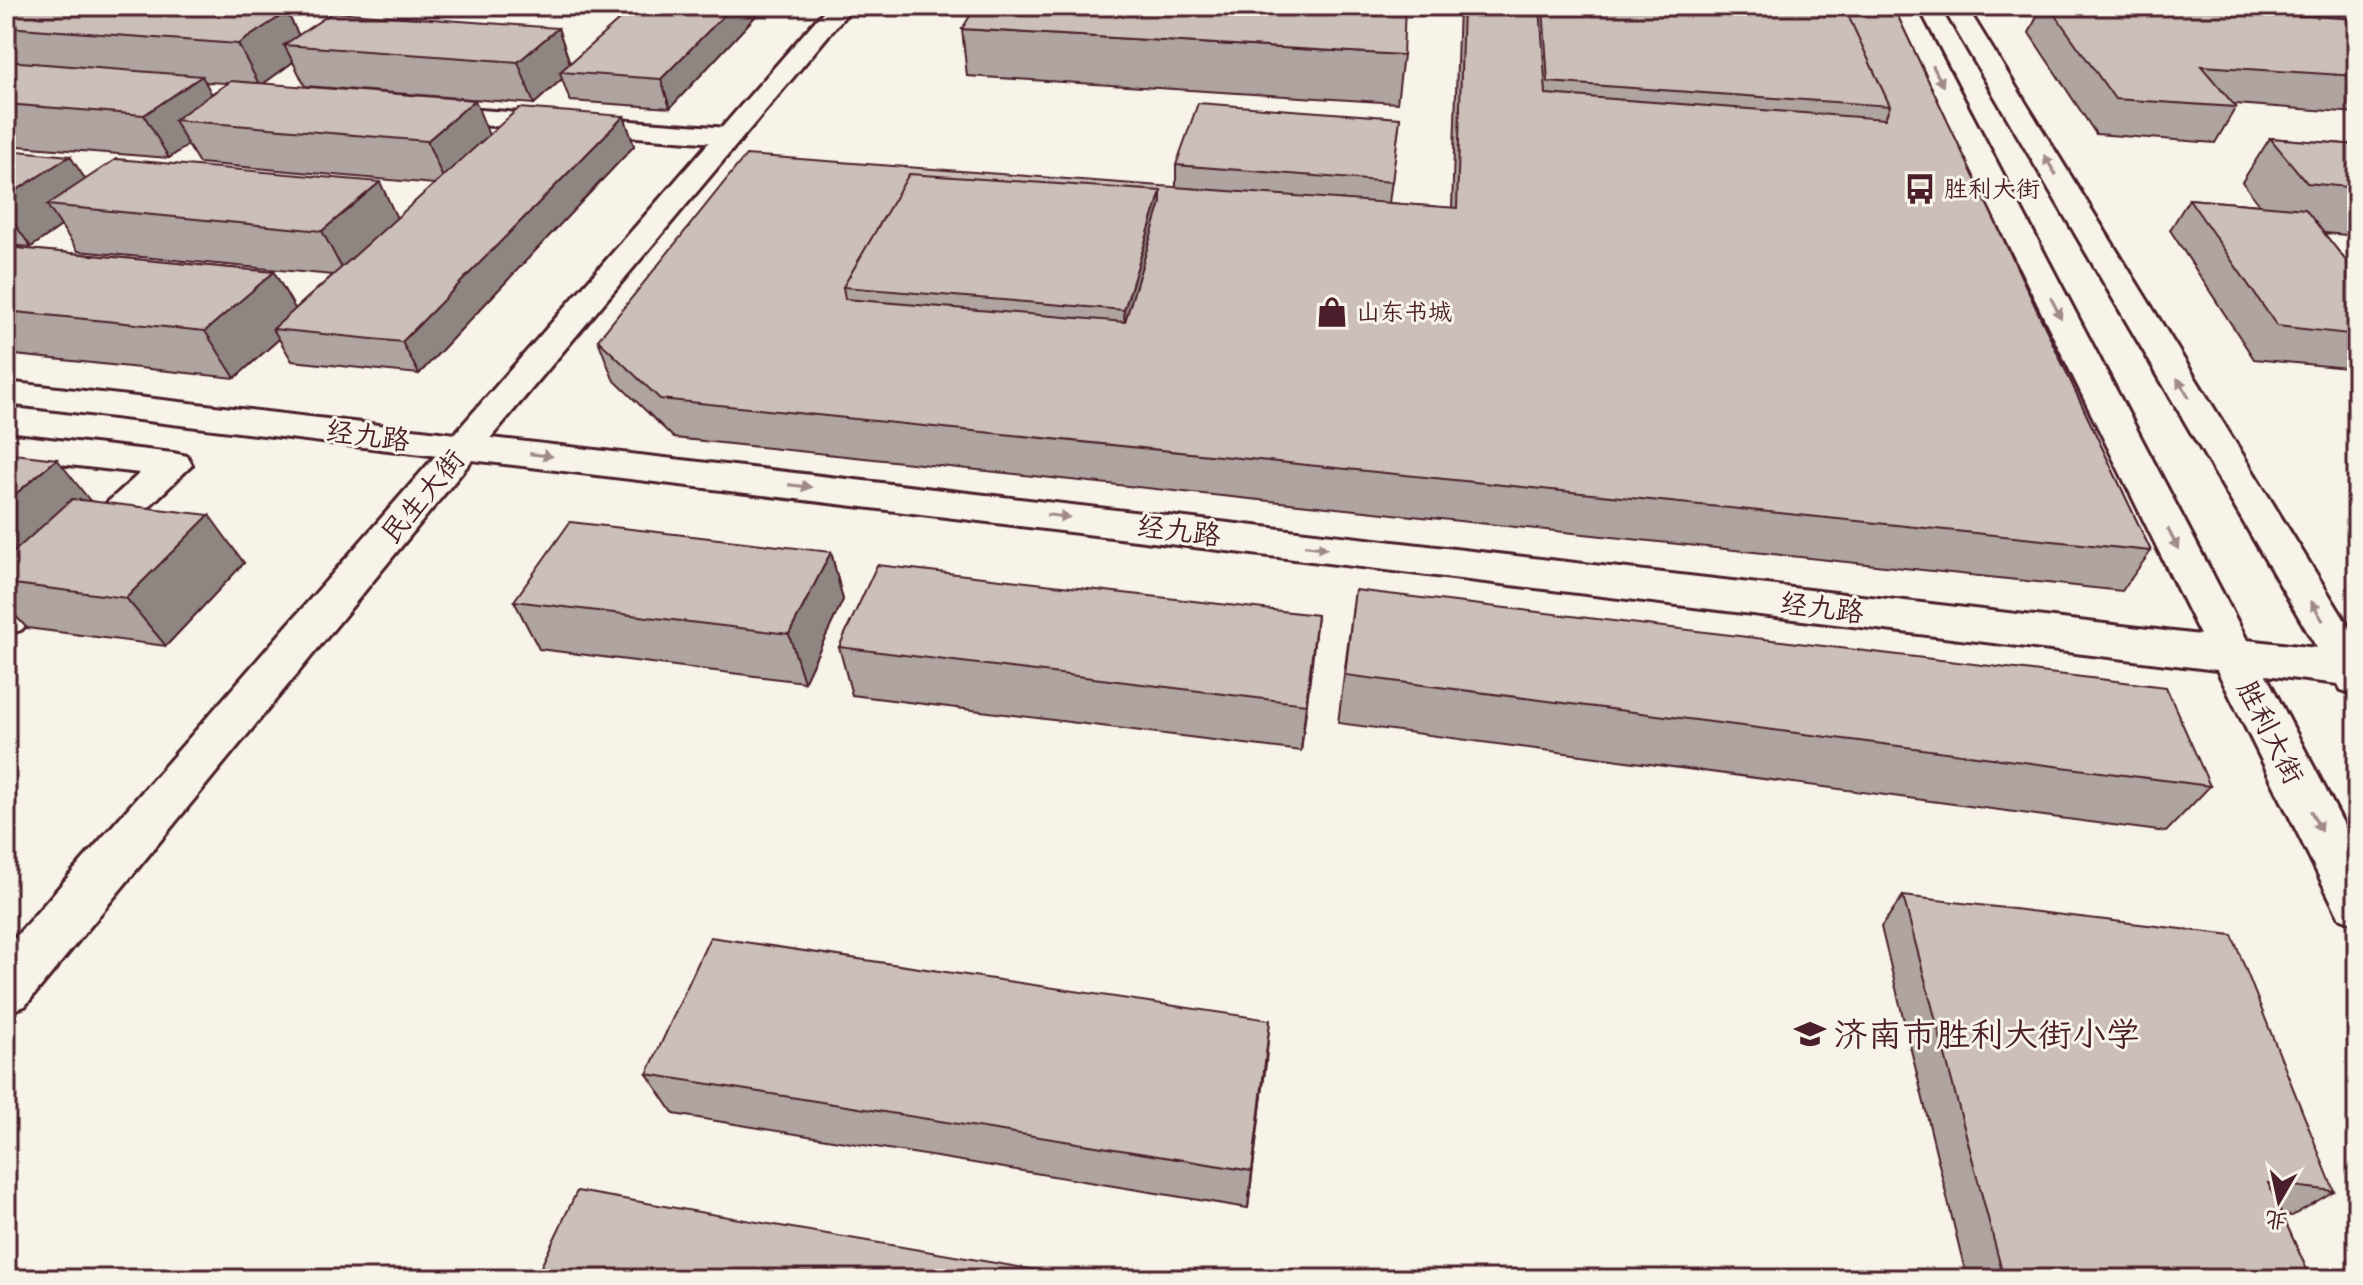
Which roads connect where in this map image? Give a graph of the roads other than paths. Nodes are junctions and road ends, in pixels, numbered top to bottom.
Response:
1 (841, 6) edge
2 (1903, 6) edge
3 (1954, 6) edge
4 (399, 112) edge
5 (729, 136) junction
6 (6, 393) edge
7 (6, 446) edge
8 (464, 446) junction
9 (6, 619) edge
10 (2232, 655) junction
11 (2354, 673) edge
12 (2357, 901) edge
13 (6, 988) edge

1 - 5 street, 民生大街
2 -> 10 street, 胜利大街
11 -> 3 street
4 - 5 street
5 - 8 street, 民生大街
6 - 8 street, 经九路
7 - 9 street
8 -> 10 street, 经九路
8 - 13 street, 民生大街
10 - 11 street, 经九路
10 -> 12 street, 胜利大街

